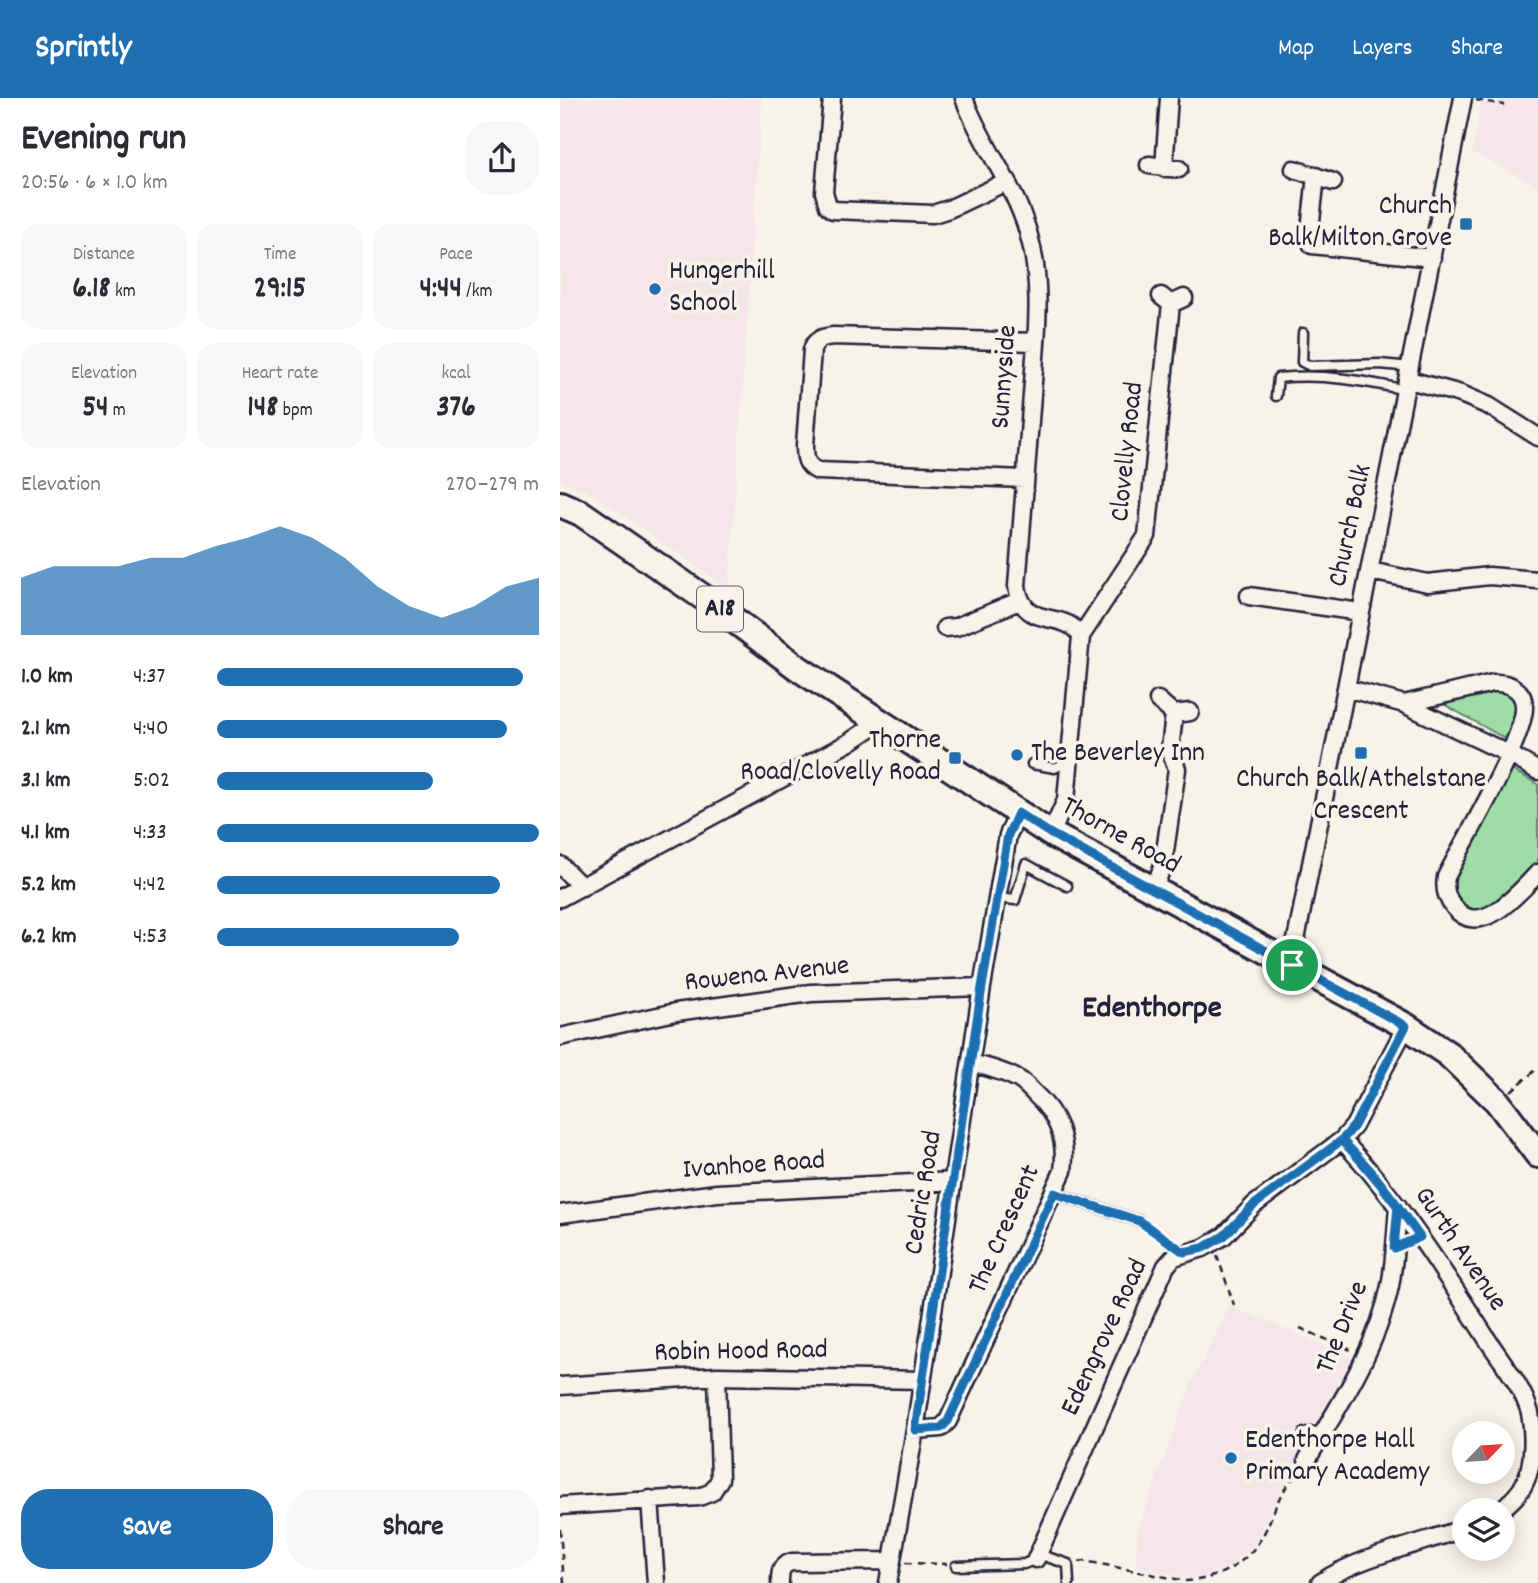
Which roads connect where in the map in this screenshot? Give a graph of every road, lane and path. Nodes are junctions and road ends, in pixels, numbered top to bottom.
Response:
1 (832, 98) edge
2 (964, 98) edge
3 (1170, 98) edge
4 (1464, 98) edge
5 (1504, 105) dead end
6 (1164, 167) dead end
7 (1294, 169) dead end
8 (1316, 176) junction
9 (1008, 181) junction
10 (1333, 182) dead end
11 (1432, 258) junction
12 (1172, 299) dead end
13 (1303, 333) dead end
14 (1036, 342) junction
15 (1409, 379) junction
16 (1276, 396) dead end
17 (1538, 437) edge
18 (1025, 480) junction
19 (560, 504) edge
20 (1370, 571) junction
21 (1538, 580) edge
22 (1249, 596) dead end
23 (1019, 601) junction
24 (1360, 612) junction
25 (945, 628) dead end
26 (1081, 636) junction
27 (1346, 688) junction
28 (1158, 700) dead end
29 (1404, 704) junction
30 (877, 720) junction
31 (1509, 754) junction
32 (1070, 760) junction
33 (1032, 764) dead end
34 (1538, 771) edge
35 (751, 772) dead end
36 (761, 790) junction
37 (1018, 813) junction
38 (1051, 834) junction
39 (560, 865) edge
40 (1538, 873) edge
41 (1067, 886) dead end
42 (583, 887) junction
43 (1154, 889) junction
44 (560, 898) edge
45 (997, 898) junction
46 (1292, 965) junction
47 (982, 987) junction
48 (1406, 1026) junction
49 (560, 1037) edge
50 (971, 1063) junction
51 (1538, 1068) edge
52 (1497, 1101) junction
53 (1342, 1140) junction
54 (1538, 1155) edge
55 (953, 1181) junction
56 (1054, 1193) junction
57 (1398, 1206) junction
58 (560, 1214) edge
59 (1139, 1221) joint
60 (1420, 1237) junction
61 (1213, 1242) junction
62 (1394, 1248) junction
63 (1184, 1252) junction
64 (1234, 1305) dead end
65 (1300, 1328) dead end
66 (1365, 1356) junction
67 (717, 1376) junction
68 (922, 1380) junction
69 (560, 1386) edge
70 (915, 1430) junction
71 (1324, 1431) junction
72 (1304, 1433) dead end
73 (1307, 1460) joint
74 (1514, 1498) edge
75 (650, 1499) junction
76 (560, 1506) edge
77 (560, 1529) edge
78 (1452, 1532) edge
79 (1037, 1557) junction
80 (891, 1561) junction
81 (1068, 1564) junction
82 (956, 1566) joint
83 (564, 1583) edge
84 (656, 1583) edge
85 (780, 1583) edge
86 (888, 1583) edge
87 (1069, 1583) edge
88 (1320, 1583) edge

1 - 9 street
2 - 9 street, Sunnyside
3 - 6 street
4 - 5 path
4 - 11 street, Church Balk
7 - 8 street
8 - 10 street
8 - 11 street
9 - 14 street, Sunnyside
11 - 15 street, Church Balk
12 - 26 street, Clovelly Road
13 - 15 lane
14 - 18 street, Sunnyside
14 - 18 street
15 - 16 lane
15 - 17 street
15 - 20 street, Church Balk
18 - 23 street, Sunnyside
19 - 30 main road, Thorne Road / A18
20 - 21 street
20 - 24 street, Church Balk
22 - 24 street
23 - 25 street
23 - 26 street
24 - 27 street, Church Balk
26 - 32 street, Clovelly Road
27 - 29 street
27 - 46 street, Church Balk
28 - 43 street
29 - 31 street
29 - 31 street
30 - 36 street
30 - 37 main road, Thorne Road / A18
31 - 34 street
31 - 40 street
32 - 33 lane
32 - 38 street, Clovelly Road
35 - 36 lane
36 - 42 street
37 - 38 main road, Thorne Road / A18
37 - 45 street, Cedric Road
38 - 43 main road, Thorne Road / A18
39 - 42 street
41 - 45 lane
42 - 44 street
43 - 46 main road, Thorne Road / A18
45 - 47 street, Cedric Road
46 - 48 main road, Thorne Road / A18
47 - 49 street, Rowena Avenue
47 - 50 street, Cedric Road
48 - 52 main road, Thorne Road / A18
48 - 53 street, Edengrove Road
50 - 55 street, Cedric Road
50 - 56 street, The Crescent
51 - 52 path
52 - 54 main road, Thorne Road / A18
53 - 57 street, Gurth Avenue
53 - 61 street, Edengrove Road
55 - 58 street, Ivanhoe Road
55 - 68 street, Cedric Road
56 - 59 lane
56 - 70 street, The Crescent
57 - 60 street, Gurth Avenue
57 - 62 street, The Drive
59 - 63 path
60 - 62 street
60 - 74 street, Gurth Avenue
61 - 63 street, Edengrove Road
61 - 64 path
62 - 66 street, The Drive
63 - 79 street, Edengrove Road
65 - 66 path
66 - 71 street, The Drive
67 - 68 street, Robin Hood Road
67 - 69 street, Robin Hood Road
67 - 75 street
68 - 70 street, Cedric Road
70 - 80 street, Cedric Road
71 - 72 lane
71 - 73 street, The Drive
73 - 81 path
75 - 76 street
75 - 84 street
77 - 83 path
78 - 88 street
79 - 81 lane
79 - 82 lane
80 - 82 path
80 - 85 street
80 - 86 street, Cedric Road
81 - 87 lane

